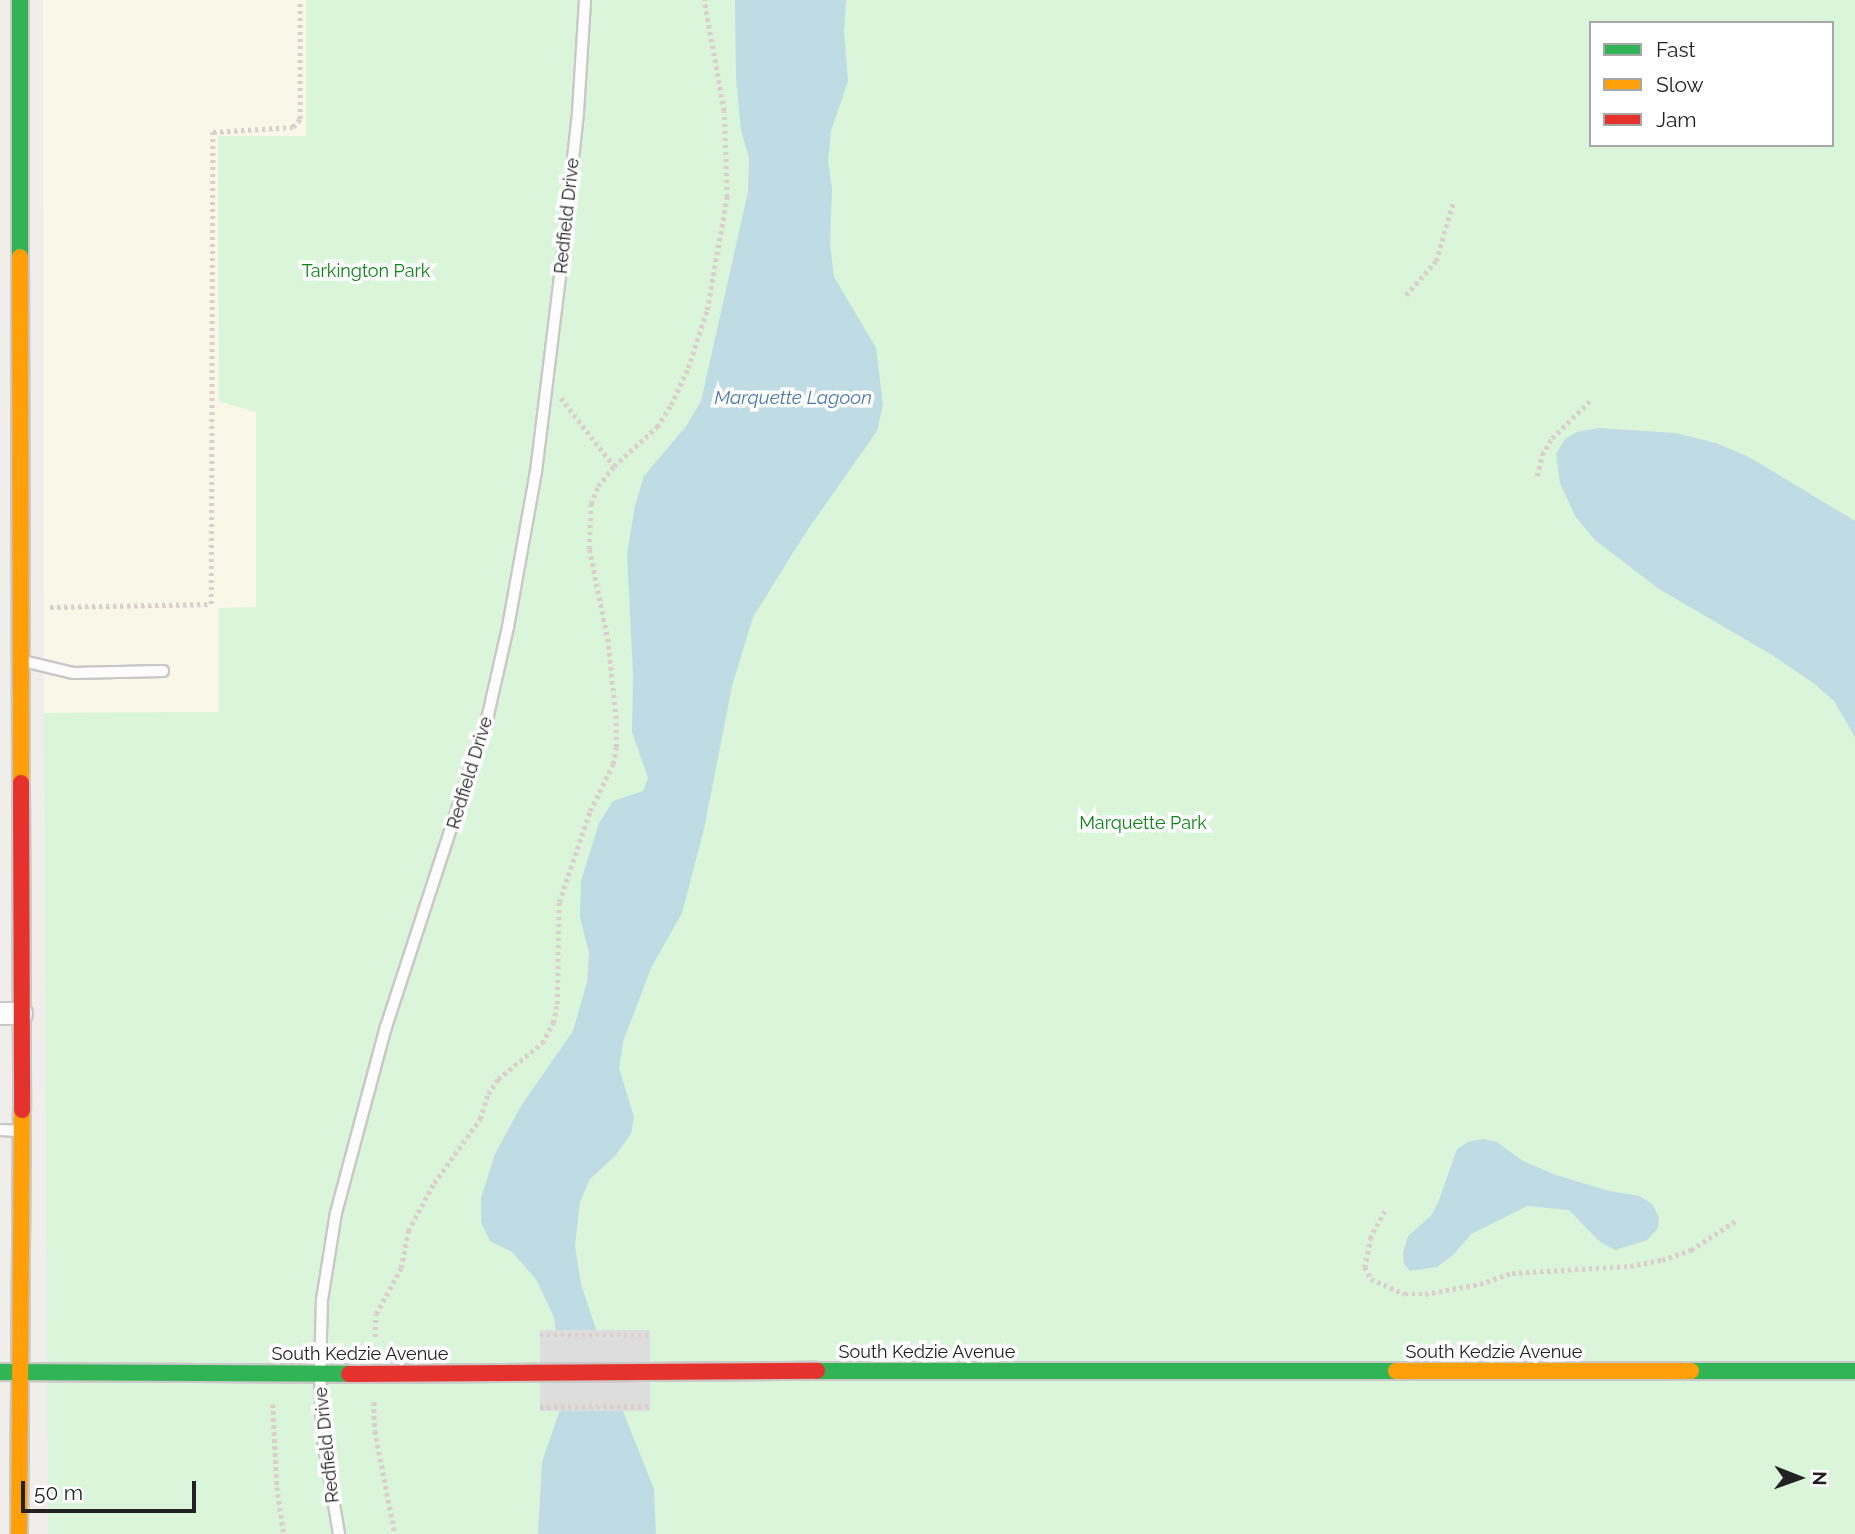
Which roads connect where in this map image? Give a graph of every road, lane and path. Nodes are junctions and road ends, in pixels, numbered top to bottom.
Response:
1 (20, 0) edge
2 (300, 0) edge
3 (585, 0) edge
4 (704, 0) edge
5 (1453, 203) dead end
6 (1406, 295) dead end
7 (10, 305) edge
8 (548, 380) junction
9 (1591, 400) dead end
10 (614, 466) junction
11 (1536, 476) dead end
12 (50, 607) dead end
13 (10, 660) edge
14 (163, 671) dead end
15 (11, 1013) edge
16 (0, 1130) edge
17 (22, 1131) junction
18 (1385, 1211) dead end
19 (1737, 1220) dead end
20 (540, 1335) dead end
21 (650, 1335) dead end
22 (375, 1337) dead end
23 (1855, 1371) edge
24 (0, 1372) edge
25 (21, 1372) junction
26 (320, 1374) junction
27 (374, 1402) dead end
28 (273, 1404) dead end
29 (650, 1406) dead end
30 (540, 1407) dead end
31 (19, 1534) edge
32 (284, 1534) edge
33 (339, 1534) edge
34 (395, 1534) edge

1 - 7 main road
2 - 12 path
3 - 8 lane, Redfield Drive
4 - 10 path
5 - 6 path
7 - 13 main road
8 - 10 path
8 - 26 lane, Redfield Drive
9 - 11 path
10 - 22 path
13 - 14 lane
13 - 15 main road
15 - 17 main road
16 - 17 lane
17 - 25 main road
18 - 19 path
20 - 21 path
23 - 26 main road, South Kedzie Avenue
24 - 25 main road, South Kedzie Avenue
25 - 26 main road, South Kedzie Avenue
25 - 31 main road
26 - 33 lane, Redfield Drive
27 - 34 path
28 - 32 path
29 - 30 path

